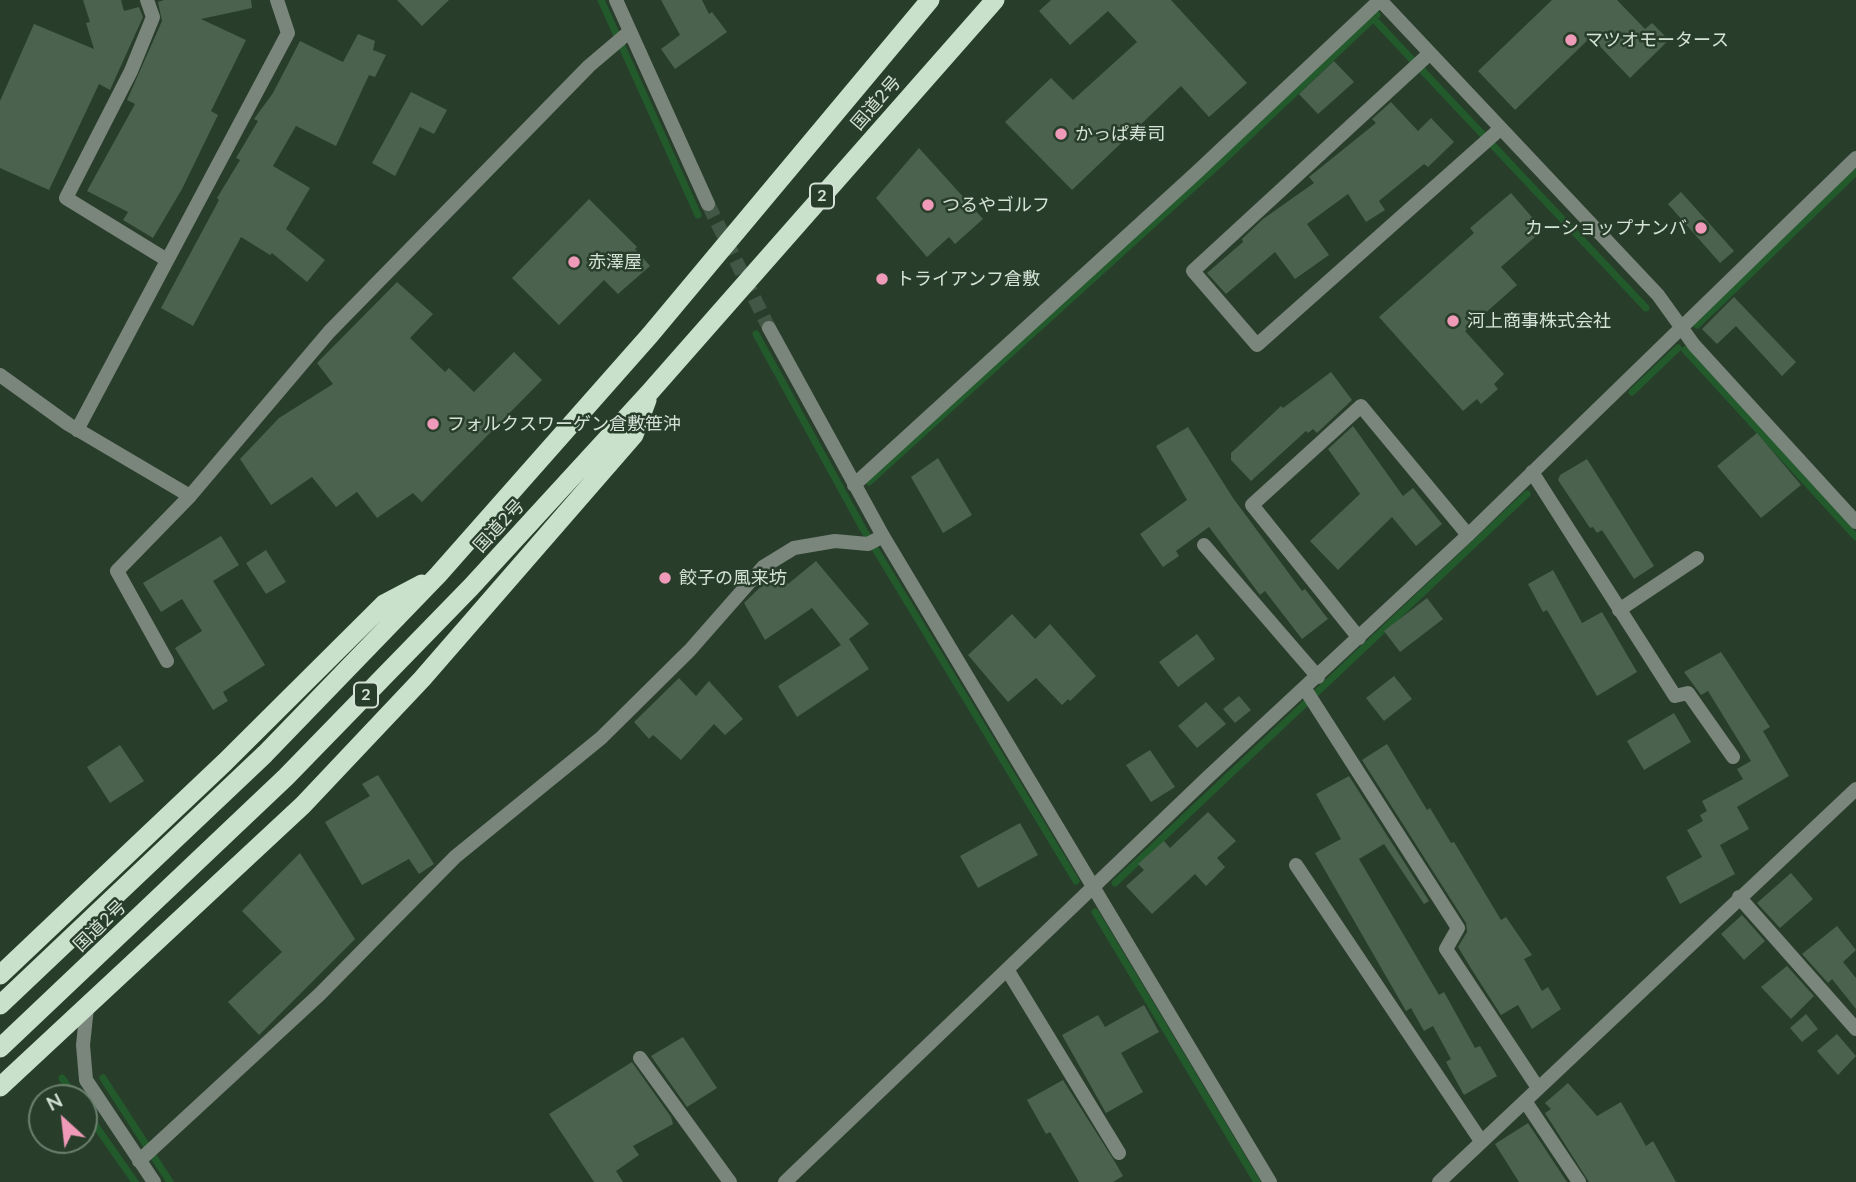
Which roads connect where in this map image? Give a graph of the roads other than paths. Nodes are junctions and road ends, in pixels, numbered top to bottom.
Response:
1 (147, 0) edge
2 (277, 0) edge
3 (616, 0) edge
4 (930, 0) edge
5 (995, 0) edge
6 (1380, 0) edge
7 (621, 38) junction
8 (1421, 60) junction
9 (1492, 136) junction
10 (1856, 158) edge
11 (708, 204) tunnel mouth
12 (167, 260) junction
13 (1681, 327) junction
14 (769, 328) tunnel mouth
15 (0, 375) edge
16 (649, 393) junction
17 (77, 430) junction
18 (1532, 472) junction
19 (854, 485) junction
20 (190, 496) junction
21 (1856, 523) edge
22 (1468, 536) junction
23 (876, 539) junction
24 (1204, 545) dead end
25 (1697, 558) dead end
26 (438, 575) junction
27 (1619, 611) junction
28 (1359, 638) junction
29 (167, 661) dead end
30 (1318, 677) junction
31 (1309, 696) junction
32 (1733, 757) dead end
33 (1856, 789) edge
34 (1296, 865) dead end
35 (1095, 885) junction
36 (1739, 897) junction
37 (1008, 971) junction
38 (0, 975) edge
39 (0, 1005) edge
40 (87, 1007) junction
41 (1856, 1029) edge
42 (0, 1048) edge
43 (640, 1058) dead end
44 (0, 1087) edge
45 (1538, 1088) junction
46 (1525, 1101) junction
47 (1481, 1141) junction
48 (1119, 1153) dead end
49 (147, 1155) junction
50 (154, 1182) edge
51 (730, 1182) edge
52 (785, 1182) edge
53 (1270, 1182) edge
54 (1439, 1182) edge
55 (1579, 1182) edge

1 - 12 street
2 - 12 street
3 - 7 street
4 - 26 highway, 国道2号 / 2
5 - 16 highway, 国道2号 / 2
6 - 8 street
6 - 19 street
7 - 11 street
7 - 20 street
8 - 9 street
8 - 9 street
9 - 13 street
10 - 13 street
12 - 17 street
13 - 18 street
13 - 21 street
14 - 19 street
15 - 17 street
16 - 40 highway
16 - 42 highway, 国道2号 / 2
17 - 20 street
18 - 22 street
18 - 27 street
19 - 23 street
20 - 29 street
22 - 28 street
22 - 28 street
23 - 35 street
23 - 49 street
24 - 30 street
25 - 27 street
26 - 38 highway
26 - 39 highway, 国道2号 / 2
27 - 32 street
28 - 30 street
30 - 31 street
31 - 35 street
31 - 45 street
33 - 36 street
34 - 47 street
35 - 37 street
35 - 53 street
36 - 41 street
36 - 45 street
37 - 48 street
37 - 52 street
40 - 44 highway
40 - 49 street
43 - 51 street
45 - 46 street
46 - 47 street
46 - 55 street
47 - 54 street
49 - 50 street

